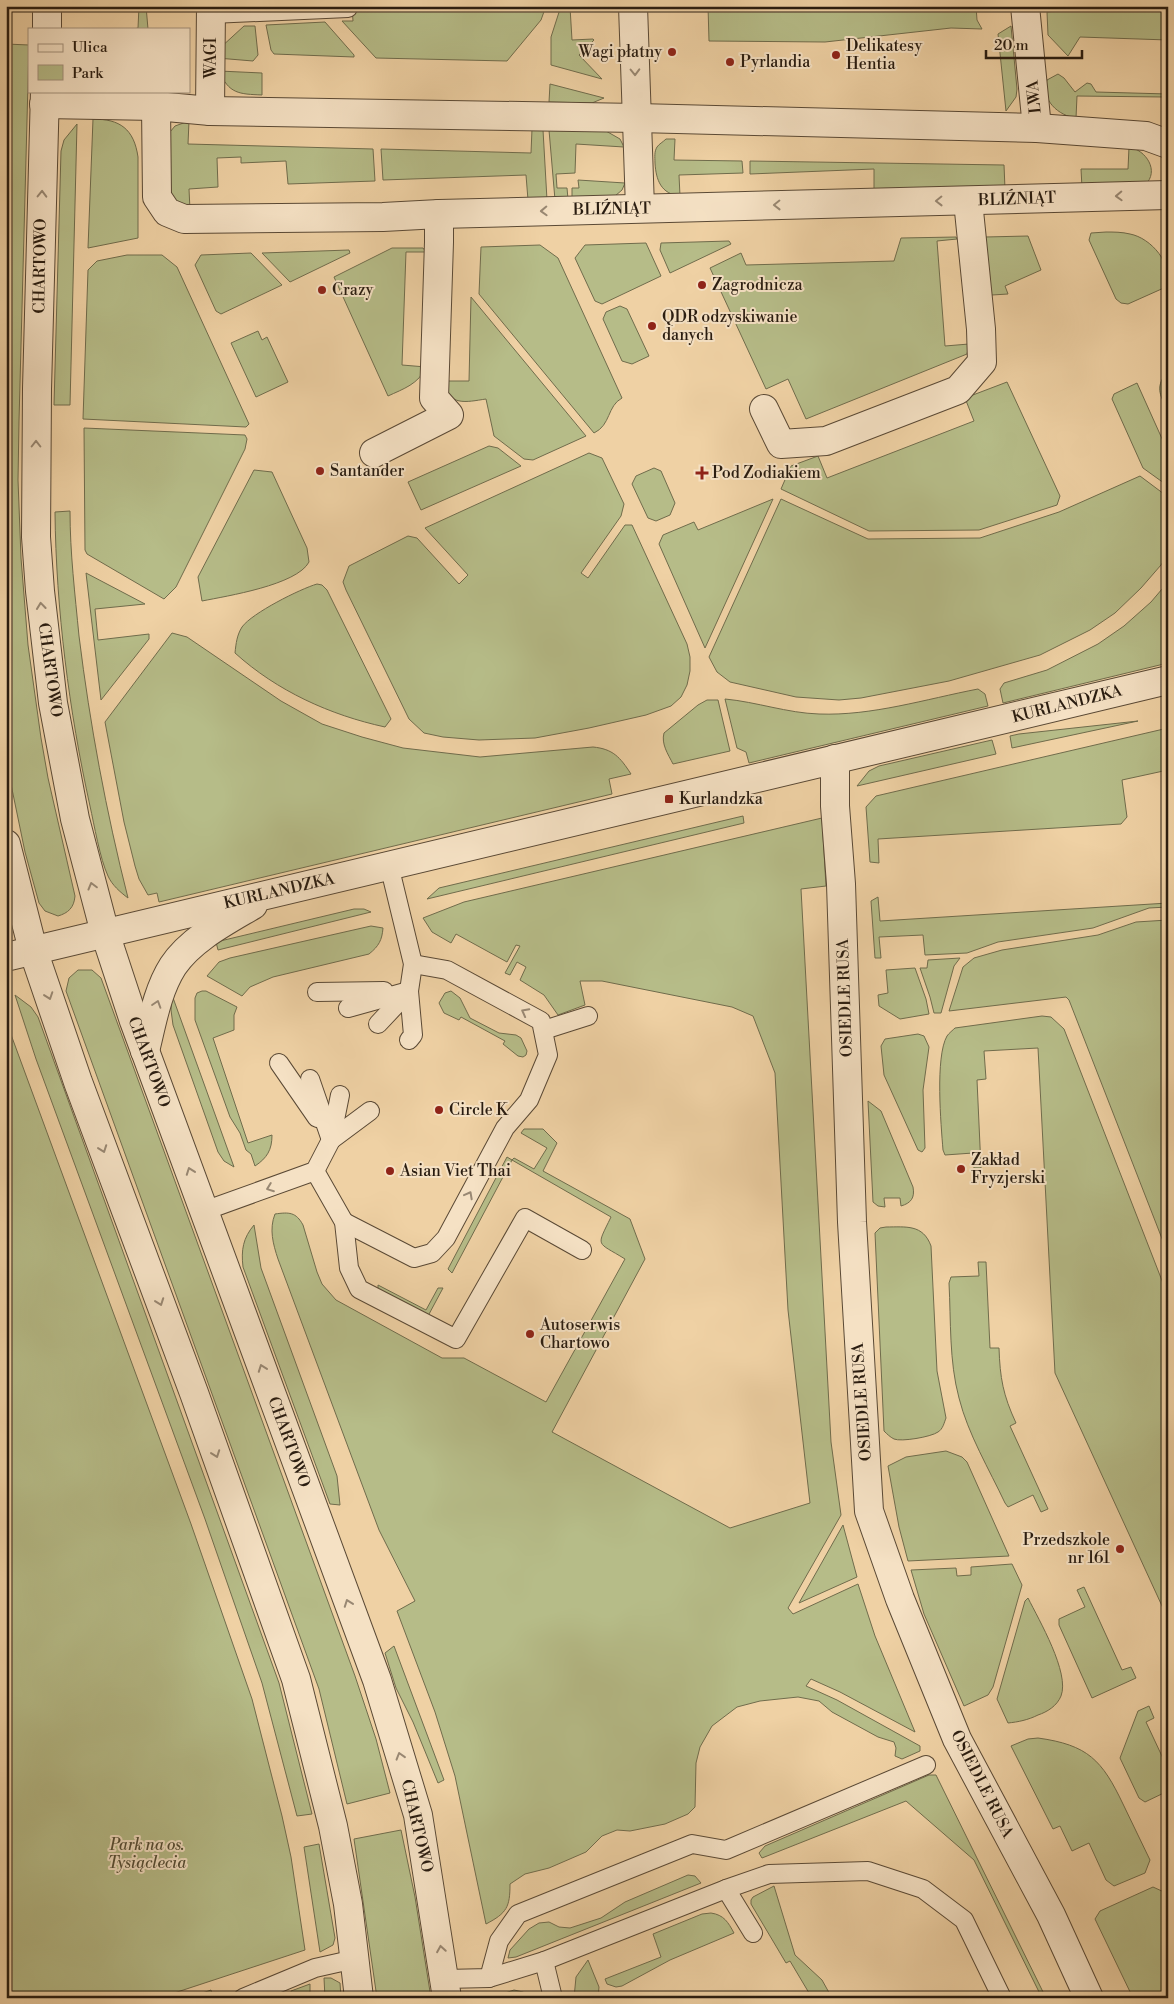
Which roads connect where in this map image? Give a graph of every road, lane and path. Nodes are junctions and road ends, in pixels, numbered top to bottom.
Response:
1 (47, 6) edge
2 (633, 6) edge
3 (1025, 6) edge
4 (348, 8) dead end
5 (211, 10) edge
6 (46, 28) edge
7 (44, 98) edge
8 (156, 106) junction
9 (210, 111) junction
10 (638, 118) junction
11 (1037, 128) junction
12 (1168, 144) edge
13 (1168, 195) edge
14 (968, 201) junction
15 (640, 208) junction
16 (439, 214) junction
17 (764, 409) dead end
18 (374, 453) dead end
19 (1168, 680) edge
20 (835, 759) junction
21 (6, 844) edge
22 (389, 865) junction
23 (277, 892) junction
24 (104, 933) junction
25 (33, 950) junction
26 (6, 957) edge
27 (413, 964) junction
28 (409, 991) junction
29 (317, 992) dead end
30 (348, 1008) dead end
31 (588, 1016) dead end
32 (378, 1024) dead end
33 (544, 1030) junction
34 (409, 1040) dead end
35 (146, 1051) junction
36 (279, 1063) dead end
37 (310, 1079) dead end
38 (340, 1096) dead end
39 (370, 1111) dead end
40 (331, 1140) junction
41 (315, 1170) junction
42 (204, 1210) junction
43 (344, 1222) junction
44 (582, 1250) dead end
45 (926, 1765) dead end
46 (726, 1889) junction
47 (753, 1934) dead end
48 (355, 1959) junction
49 (544, 1961) junction
50 (489, 1978) junction
51 (446, 1988) edge
52 (244, 1998) edge
53 (358, 1998) edge
54 (553, 1998) edge
55 (1002, 1998) edge
56 (1089, 1998) edge

1 - 6 street
2 -> 10 street
3 - 11 street, LWA
4 - 5 lane
5 - 9 street, WAGI
7 - 8 street
24 -> 7 street, CHARTOWO
8 - 9 street
8 - 16 street, BLIŹNIĄT
9 - 10 street
10 - 11 street
10 - 15 street
11 - 12 street
13 -> 14 street, BLIŹNIĄT
14 -> 15 street, BLIŹNIĄT
14 - 17 street
15 -> 16 street, BLIŹNIĄT
16 - 18 street
19 - 20 street, KURLANDZKA
20 - 22 street, KURLANDZKA
20 - 56 street, OSIEDLE RUSA
21 - 25 street
22 - 23 street, KURLANDZKA
22 - 27 lane
23 - 24 street, KURLANDZKA
35 -> 23 street
24 - 25 street, KURLANDZKA
24 - 35 street, CHARTOWO
25 - 26 street, KURLANDZKA
25 -> 48 street
27 - 28 lane
33 -> 27 lane
28 - 29 lane
28 - 30 lane
28 - 32 lane
28 - 34 lane
31 - 33 lane
43 -> 33 lane
42 -> 35 street, CHARTOWO
36 - 40 lane
37 - 40 lane
38 - 40 lane
39 - 40 lane
40 - 41 lane
41 -> 42 lane
41 - 43 lane
51 -> 42 street, CHARTOWO
43 - 44 lane
45 - 50 lane
46 - 47 lane
46 - 49 lane
46 - 55 lane
48 - 52 lane
48 - 53 street
49 - 50 lane
49 - 54 lane
50 - 51 lane

